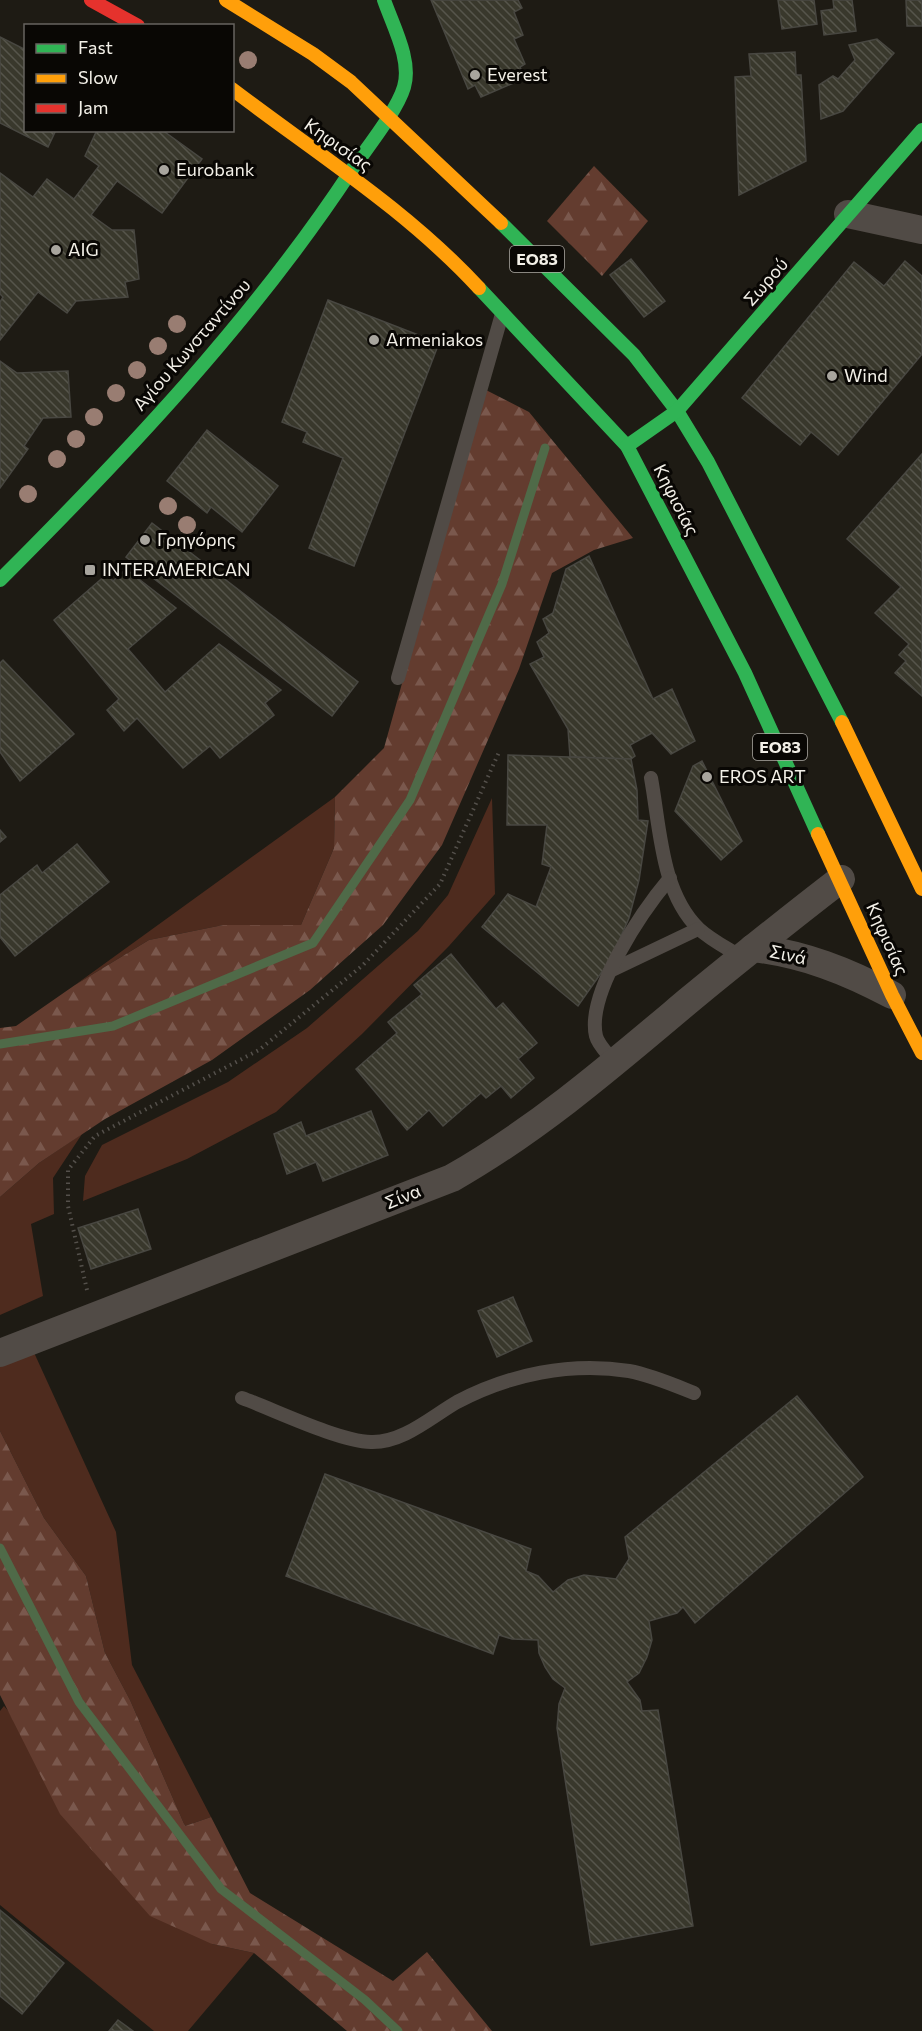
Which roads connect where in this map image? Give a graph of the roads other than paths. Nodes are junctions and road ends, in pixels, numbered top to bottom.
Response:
1 (92, 0) edge
2 (226, 0) edge
3 (384, 0) edge
4 (134, 24) edge
5 (234, 90) edge
6 (388, 116) junction
7 (922, 130) edge
8 (350, 173) junction
9 (848, 214) junction
10 (922, 230) edge
11 (503, 313) junction
12 (677, 411) junction
13 (627, 446) junction
14 (0, 580) edge
15 (398, 678) dead end
16 (651, 778) dead end
17 (670, 878) junction
18 (841, 879) junction
19 (922, 889) edge
20 (698, 928) junction
21 (747, 953) junction
22 (610, 971) junction
23 (892, 995) junction
24 (922, 1053) edge
25 (615, 1063) junction
26 (0, 1353) edge
27 (694, 1393) dead end
28 (242, 1398) dead end

1 - 4 main road
2 - 6 main road, ΕΟ83
3 - 6 main road, Αγίου Κωνσταντίνου
5 - 8 main road, Κηφισίας / ΕΟ83
6 - 8 main road, Αγίου Κωνσταντίνου
6 - 12 main road, ΕΟ83
7 - 9 main road, Σωρού
8 - 11 main road, Κηφισίας / ΕΟ83
8 - 14 main road, Αγίου Κωνσταντίνου
9 - 10 street
9 - 12 main road, Σωρού
11 - 13 main road, Κηφισίας / ΕΟ83
11 - 15 lane
12 - 13 main road, Σωρού
12 - 19 main road, ΕΟ83
13 - 18 main road, Κηφισίας / ΕΟ83
16 - 17 lane
17 - 20 lane
17 - 22 lane
18 - 21 street, Σινά
18 - 23 main road, Κηφισίας / ΕΟ83
20 - 21 lane
20 - 22 lane
21 - 23 street, Σινά
21 - 25 street, Σίνα
22 - 25 lane
23 - 24 main road, Κηφισίας / ΕΟ83
25 - 26 street, Σίνα
27 - 28 lane

